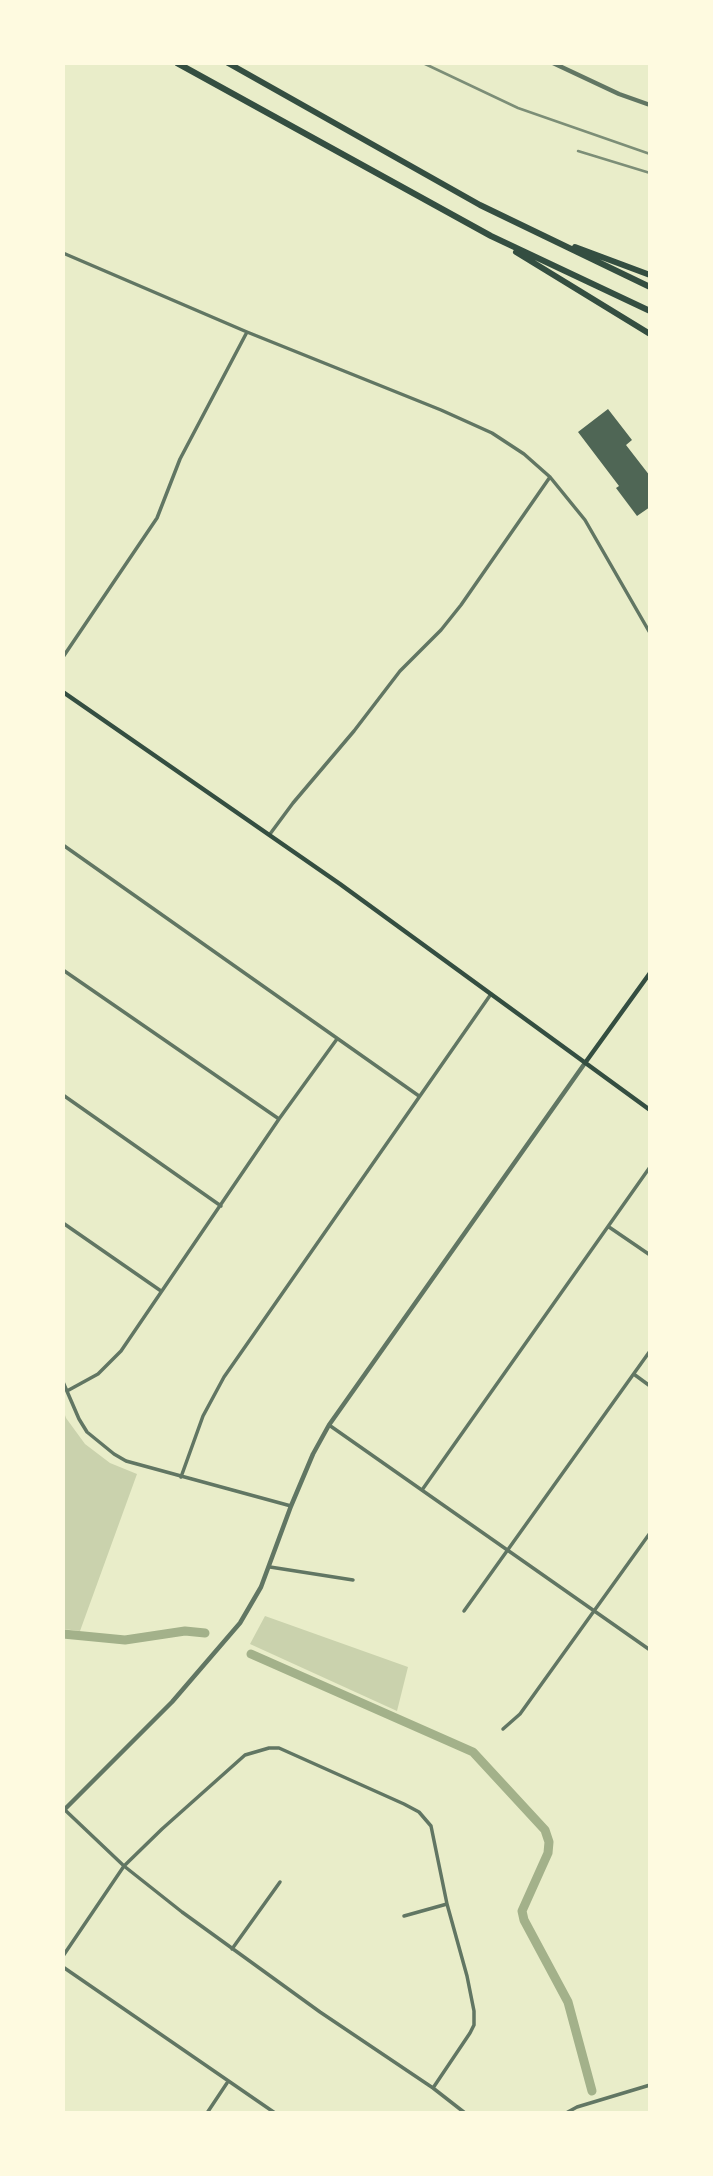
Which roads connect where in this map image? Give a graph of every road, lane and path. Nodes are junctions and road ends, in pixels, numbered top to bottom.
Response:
1 (177, 63) edge
2 (228, 63) edge
3 (553, 63) edge
4 (650, 105) edge
5 (491, 236) junction
6 (547, 237) junction
7 (63, 253) edge
8 (650, 275) edge
9 (650, 288) edge
10 (650, 311) edge
11 (247, 332) junction
12 (650, 334) edge
13 (550, 477) junction
14 (650, 633) edge
15 (63, 657) edge
16 (63, 692) edge
17 (270, 834) junction
18 (63, 845) edge
19 (63, 970) edge
20 (650, 973) edge
21 (491, 993) junction
22 (337, 1039) junction
23 (585, 1063) junction
24 (63, 1095) edge
25 (419, 1096) junction
26 (650, 1110) edge
27 (279, 1119) junction
28 (650, 1167) edge
29 (220, 1206) junction
30 (63, 1223) edge
31 (609, 1227) junction
32 (650, 1255) edge
33 (161, 1292) junction
34 (650, 1351) edge
35 (634, 1374) junction
36 (63, 1382) edge
37 (650, 1386) edge
38 (67, 1391) junction
39 (329, 1425) junction
40 (181, 1477) junction
41 (422, 1490) junction
42 (290, 1506) junction
43 (650, 1533) edge
44 (507, 1551) junction
45 (270, 1567) junction
46 (353, 1580) dead end
47 (464, 1611) dead end
48 (595, 1612) junction
49 (650, 1650) edge
50 (503, 1729) dead end
51 (650, 1729) edge
52 (650, 1741) edge
53 (63, 1809) edge
54 (124, 1866) junction
55 (280, 1882) dead end
56 (447, 1904) junction
57 (404, 1916) dead end
58 (232, 1949) junction
59 (63, 1956) edge
60 (63, 1967) edge
61 (228, 2082) junction
62 (650, 2085) edge
63 (433, 2088) junction
64 (207, 2113) edge
65 (275, 2113) edge
66 (464, 2113) edge
67 (566, 2113) edge

1 - 5 highway
2 - 6 highway
3 - 4 street
5 - 10 highway
5 - 12 highway
6 - 8 highway
6 - 9 highway
7 - 11 street
11 - 13 street
11 - 15 street
13 - 14 street
13 - 17 street
16 - 17 main road
17 - 21 main road
18 - 22 street
19 - 27 street
20 - 23 main road
21 - 23 main road
21 - 25 street
22 - 25 street
22 - 27 street
23 - 26 main road
23 - 39 street
24 - 29 street
25 - 40 street
27 - 29 street
28 - 31 street
29 - 33 street
30 - 33 street
31 - 32 street
31 - 41 street
33 - 38 street
34 - 35 street
35 - 37 street
35 - 44 street
36 - 38 street
38 - 40 street
39 - 41 street
39 - 42 street
40 - 42 street
41 - 44 street
42 - 45 street
43 - 48 street
44 - 47 street
44 - 48 street
45 - 46 street
45 - 53 street
48 - 49 street
48 - 50 street
51 - 52 street
53 - 54 street
54 - 56 street
54 - 58 street
54 - 59 street
55 - 58 street
56 - 57 street
56 - 63 street
58 - 63 street
60 - 61 street
61 - 64 street
61 - 65 street
62 - 67 street
63 - 66 street

